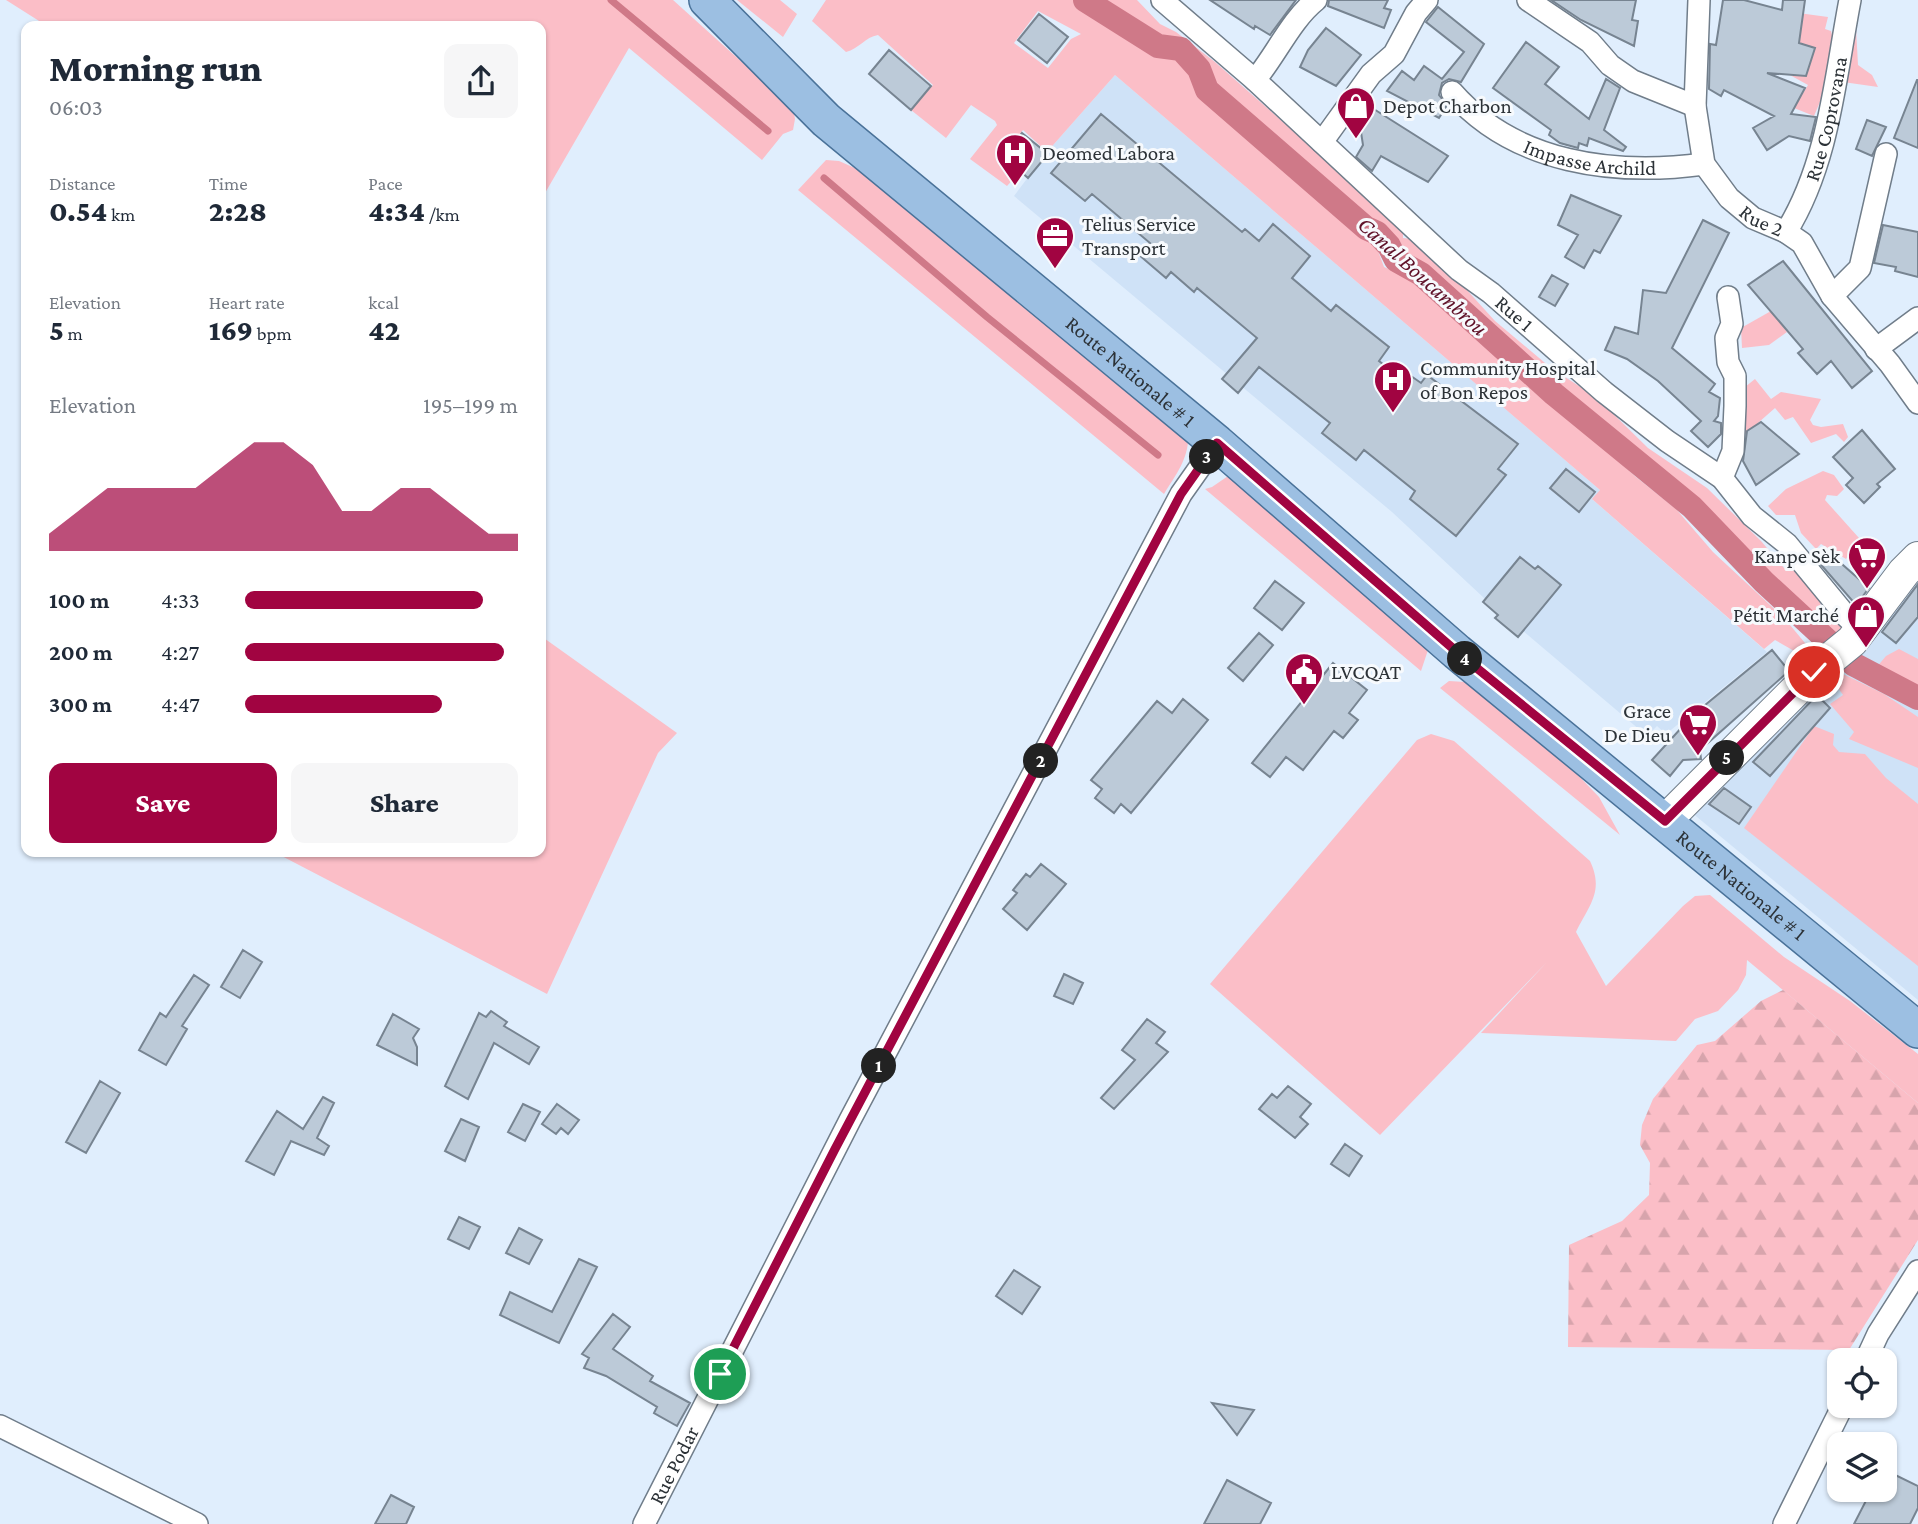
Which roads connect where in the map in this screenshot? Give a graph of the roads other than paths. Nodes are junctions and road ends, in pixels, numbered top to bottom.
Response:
1 (707, 0) edge
2 (1162, 0) edge
3 (1316, 0) edge
4 (1427, 0) edge
5 (1528, 0) edge
6 (1699, 0) edge
7 (1850, 0) edge
8 (1255, 80) junction
9 (1452, 92) dead end
10 (1695, 106) junction
11 (1322, 142) junction
12 (1886, 154) dead end
13 (1704, 164) junction
14 (1786, 232) junction
15 (1832, 296) junction
16 (1728, 297) dead end
17 (1918, 318) edge
18 (1877, 349) junction
19 (1918, 403) edge
20 (1217, 443) junction
21 (1722, 478) junction
22 (1918, 558) edge
23 (1857, 636) junction
24 (1665, 821) junction
25 (1918, 1030) edge
26 (1918, 1271) edge
27 (1872, 1348) edge
28 (1837, 1418) edge
29 (0, 1426) edge
30 (197, 1524) edge
31 (644, 1524) edge
32 (1784, 1524) edge

1 - 20 main road, Route Nationale # 1
2 - 8 street, Rue 1
3 - 8 street
4 - 11 street
5 - 10 street
6 - 10 street, Rue 2
7 - 14 street, Rue Coprovana
8 - 11 street, Rue 1
9 - 13 street, Impasse Archild
10 - 13 street, Rue 2
11 - 21 street, Rue 1
12 - 15 street
13 - 14 street, Rue 2
14 - 15 street, Rue 2
15 - 18 street, Rue 2
16 - 21 street
17 - 18 street
18 - 19 street, Rue 2
20 - 24 main road, Route Nationale # 1
20 - 31 street, Rue Podar
21 - 23 street, Rue 1
22 - 23 street
23 - 24 street
24 - 25 main road, Route Nationale # 1
26 - 27 street
28 - 32 street
29 - 30 street

